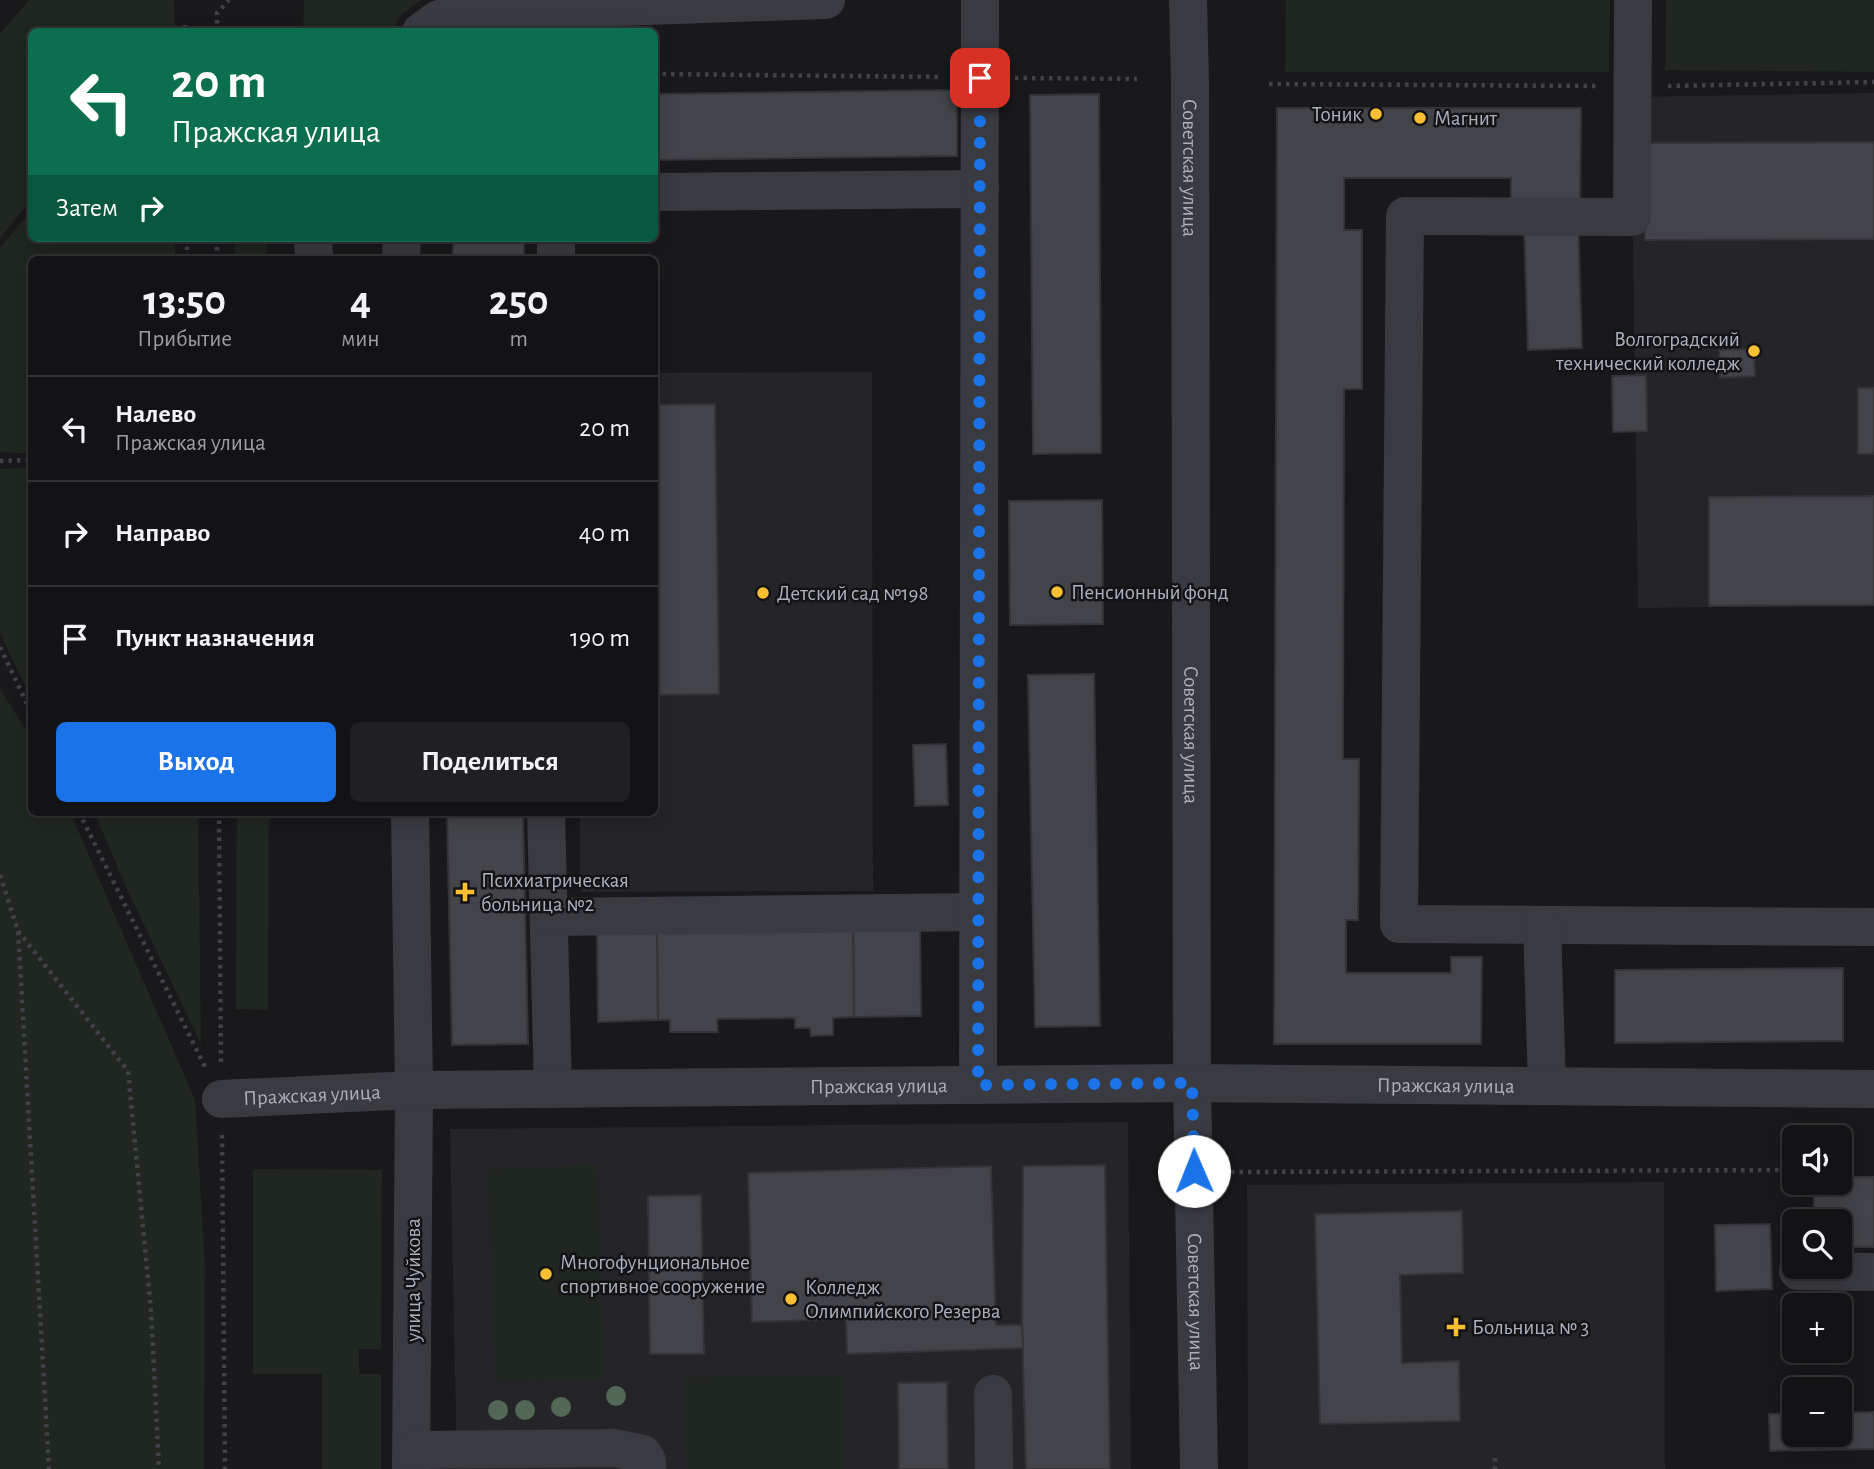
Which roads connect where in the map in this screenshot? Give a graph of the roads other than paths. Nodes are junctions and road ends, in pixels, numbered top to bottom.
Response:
1 (826, 0) edge
2 (980, 0) edge
3 (1188, 0) edge
4 (1633, 0) edge
5 (565, 20) edge
6 (427, 28) edge
7 (979, 189) junction
8 (658, 192) edge
9 (410, 816) edge
10 (546, 816) edge
11 (978, 912) junction
12 (549, 917) junction
13 (1542, 925) junction
14 (1874, 927) edge
15 (1192, 1083) junction
16 (978, 1085) junction
17 (1547, 1086) junction
18 (554, 1089) junction
19 (1874, 1089) edge
20 (414, 1090) junction
21 (221, 1099) road end
22 (1852, 1272) edge
23 (1874, 1272) edge
24 (993, 1394) dead end
25 (412, 1460) edge
26 (647, 1469) edge
27 (994, 1469) edge
28 (1199, 1469) edge

1 - 5 street
2 - 7 street
3 - 15 street, Советская улица
4 - 13 street
5 - 6 street
7 - 8 street
7 - 11 street
9 - 20 street, улица Чуйкова
10 - 12 street
11 - 12 street
11 - 16 street
12 - 18 street
13 - 14 street
13 - 17 street
15 - 16 street, Пражская улица
15 - 17 street, Пражская улица
15 - 28 street, Советская улица
16 - 18 street, Пражская улица
17 - 19 street, Пражская улица
18 - 20 street, Пражская улица
20 - 21 street, Пражская улица
20 - 25 street, улица Чуйкова
22 - 23 street
24 - 27 street
25 - 26 street

